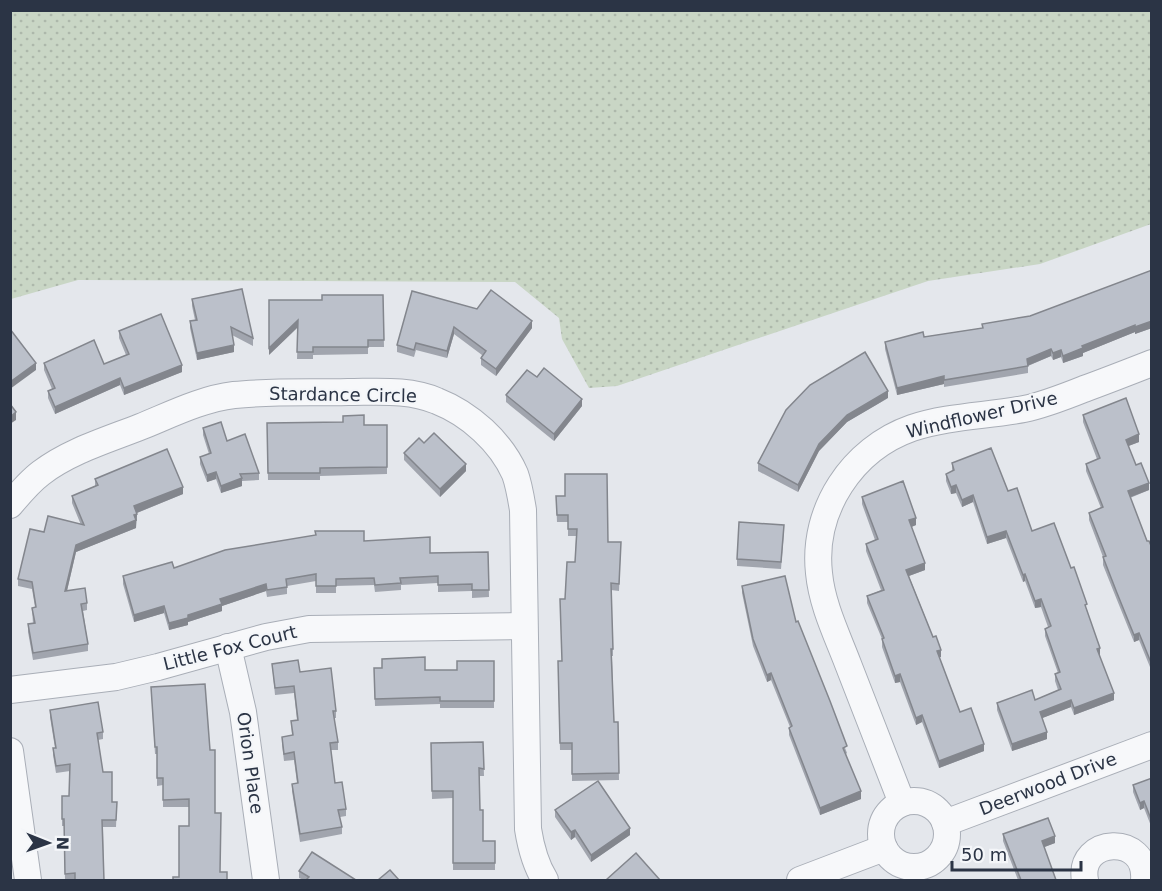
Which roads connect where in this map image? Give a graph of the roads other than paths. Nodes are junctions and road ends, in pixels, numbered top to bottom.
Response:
1 (1152, 363) edge
2 (10, 506) edge
3 (524, 626) junction
4 (228, 647) junction
5 (10, 690) edge
6 (1152, 745) edge
7 (10, 751) edge
8 (902, 803) junction
9 (945, 823) junction
10 (884, 848) junction
11 (28, 880) edge
12 (267, 880) edge
13 (545, 880) edge
14 (800, 880) edge
15 (1085, 880) edge
16 (1144, 880) edge

1 - 8 street, Windflower Drive
2 - 3 street, Stardance Circle
3 - 4 street, Little Fox Court
3 - 13 street, Stardance Circle
4 - 5 street, Little Fox Court
4 - 12 street, Orion Place
6 - 9 street, Deerwood Drive
7 - 11 street
8 - 9 street
8 - 10 street
9 - 10 street
10 - 14 street
15 - 16 street

